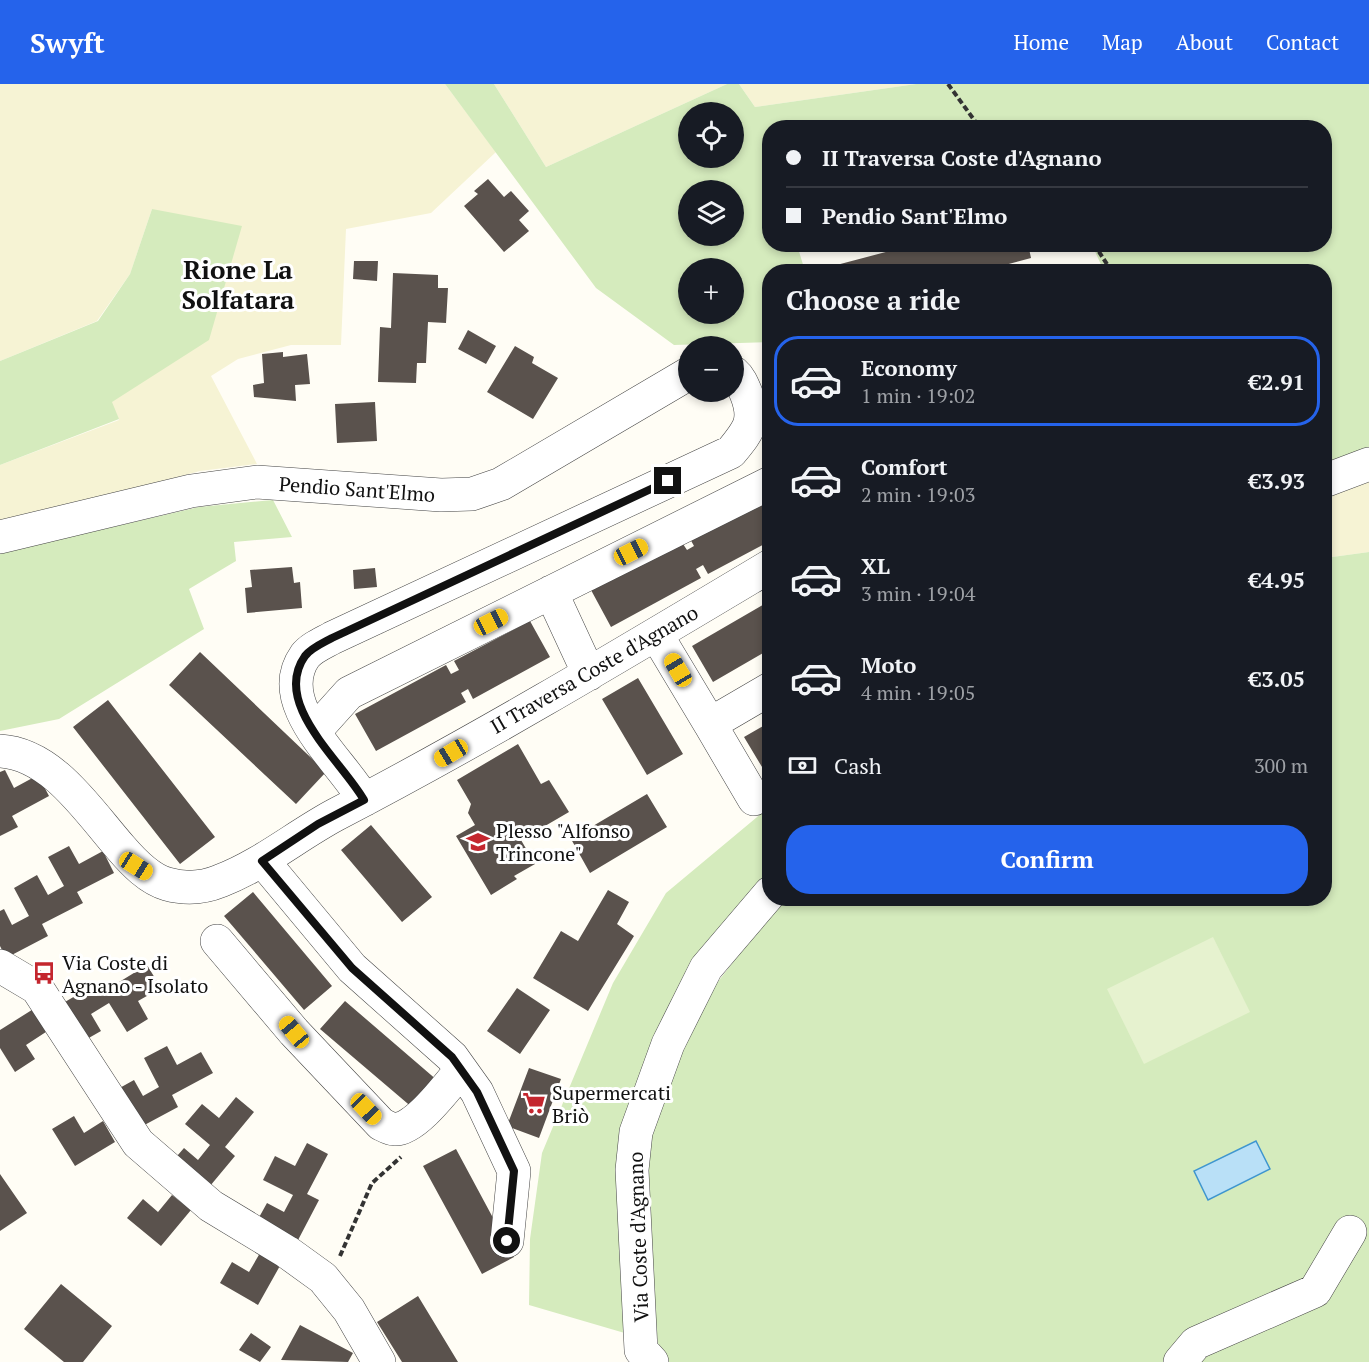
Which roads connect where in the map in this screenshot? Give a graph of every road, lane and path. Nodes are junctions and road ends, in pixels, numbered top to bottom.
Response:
1 (948, 84) edge
2 (974, 120) edge
3 (678, 380) edge
4 (744, 388) edge
5 (1369, 464) edge
6 (1332, 479) edge
7 (762, 487) edge
8 (0, 537) edge
9 (762, 571) edge
10 (551, 592) junction
11 (656, 634) junction
12 (590, 674) junction
13 (762, 694) edge
14 (710, 724) junction
15 (314, 732) junction
16 (0, 751) edge
17 (754, 799) dead end
18 (364, 800) junction
19 (262, 861) junction
20 (762, 902) edge
21 (217, 941) dead end
22 (0, 966) edge
23 (461, 1070) junction
24 (407, 1153) dead end
25 (1350, 1232) dead end
26 (507, 1241) dead end
27 (328, 1284) junction
28 (644, 1358) edge
29 (379, 1362) edge
30 (1180, 1362) edge

1 - 2 path
3 - 8 street, Pendio Sant'Elmo
4 - 15 street
5 - 6 street
7 - 10 street
9 - 11 street, II Traversa Coste d'Agnano
10 - 12 street
10 - 15 street
11 - 12 street, II Traversa Coste d'Agnano
11 - 14 street
12 - 18 street, II Traversa Coste d'Agnano
13 - 14 street
14 - 17 street
15 - 18 street
16 - 19 street, II Traversa Coste d'Agnano
18 - 19 street, II Traversa Coste d'Agnano
19 - 23 street
20 - 28 street, Via Coste d'Agnano
21 - 23 street
22 - 27 street
23 - 26 street
24 - 27 path
25 - 30 street
27 - 29 street

